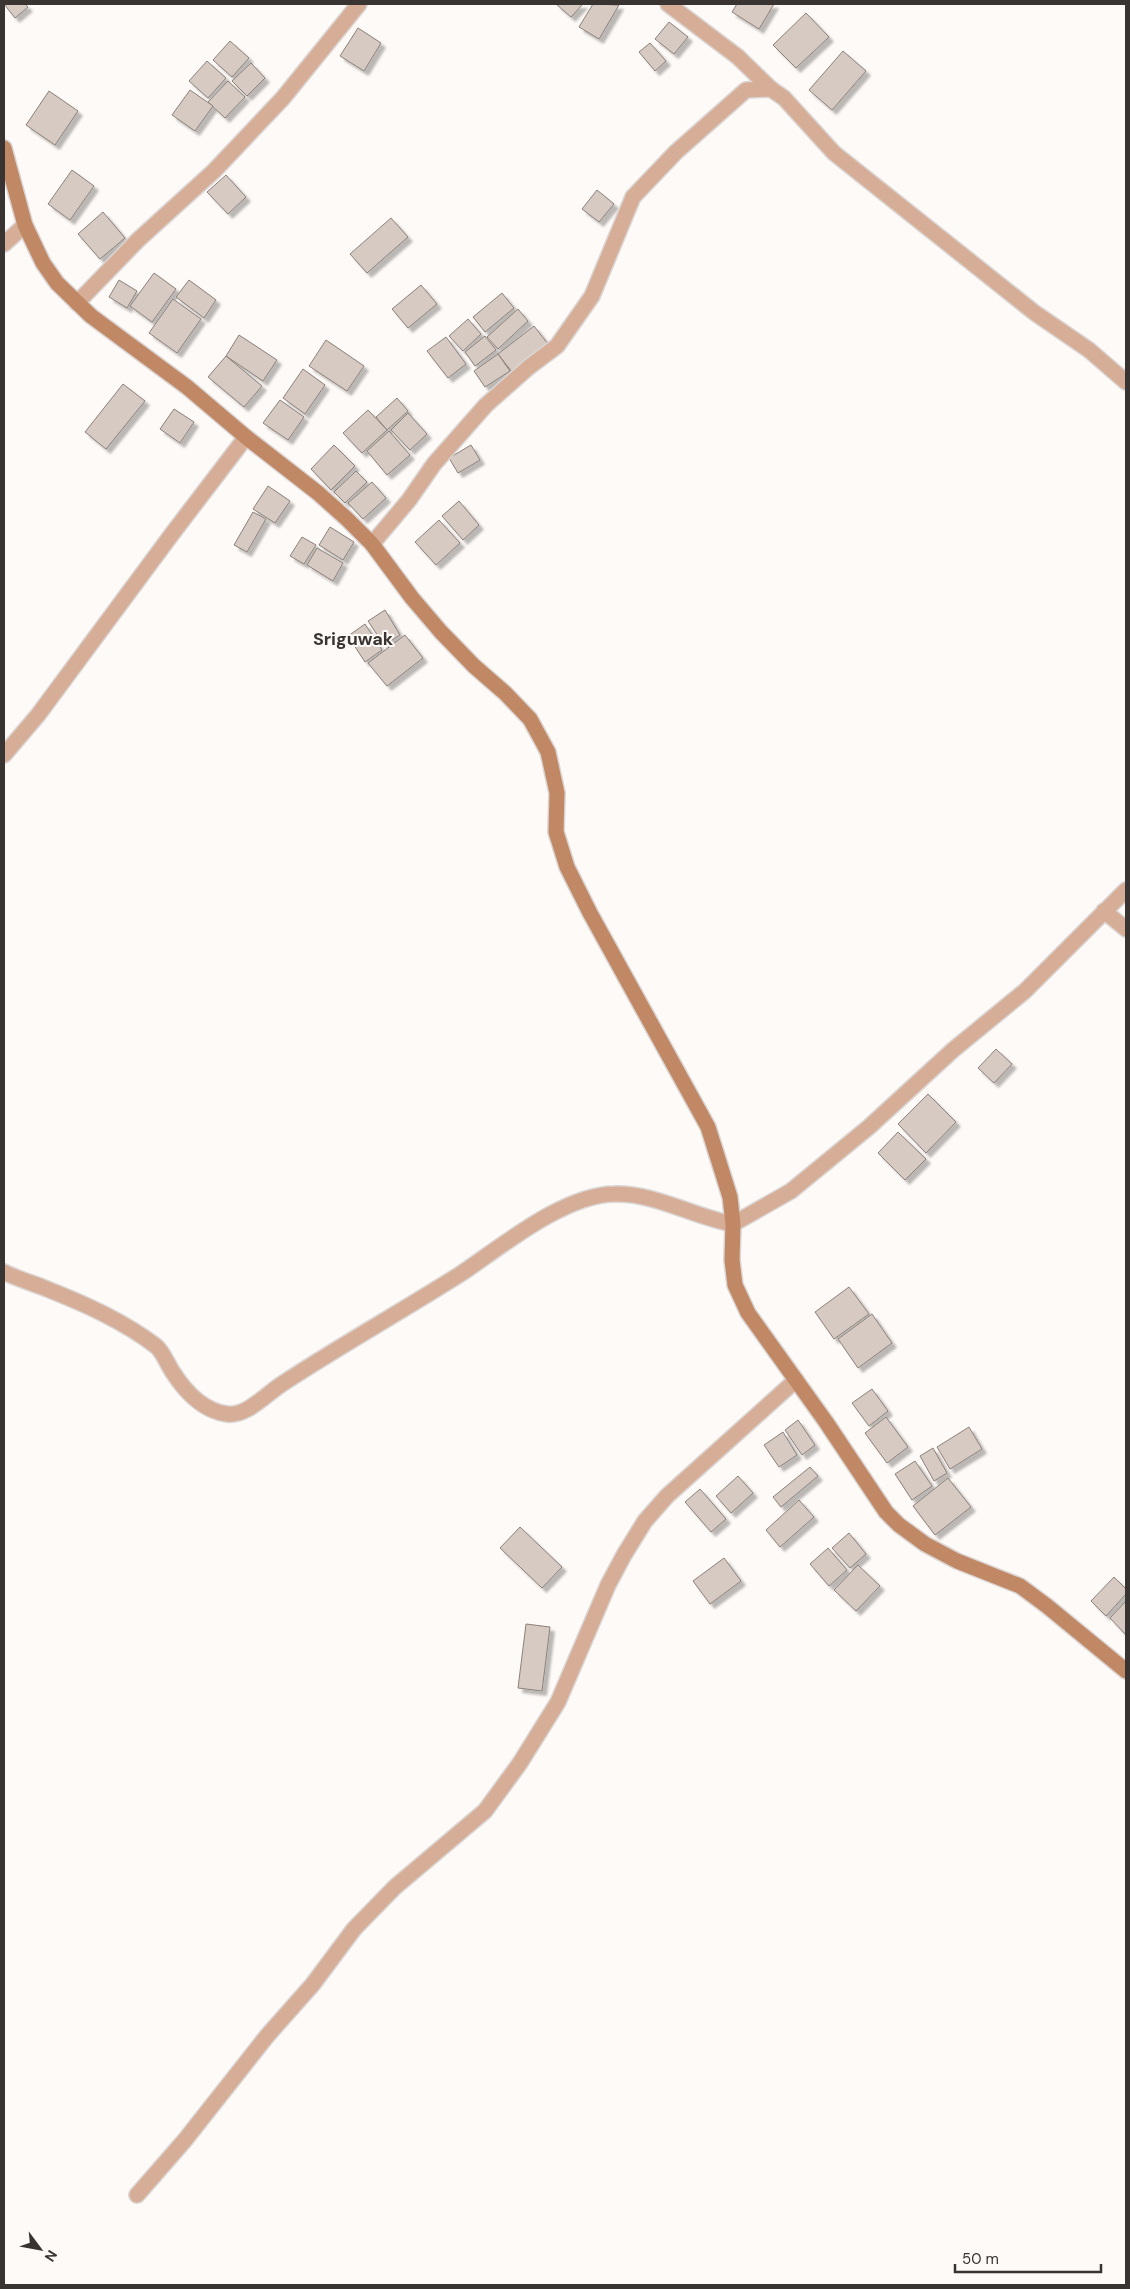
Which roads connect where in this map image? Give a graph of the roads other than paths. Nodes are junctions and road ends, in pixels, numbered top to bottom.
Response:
1 (359, 4) edge
2 (668, 4) edge
3 (771, 89) junction
4 (4, 148) edge
5 (25, 225) junction
6 (4, 244) edge
7 (77, 304) junction
8 (1126, 382) edge
9 (246, 437) junction
10 (372, 544) junction
11 (4, 755) edge
12 (1126, 890) edge
13 (1104, 911) junction
14 (1126, 929) edge
15 (733, 1224) junction
16 (4, 1272) edge
17 (796, 1380) junction
18 (1126, 1671) edge
19 (137, 2195) dead end

1 - 7 street
2 - 3 street
3 - 8 street
3 - 10 street
4 - 5 street
5 - 6 street
5 - 7 street
7 - 9 street
9 - 10 street
9 - 11 street
10 - 15 street
12 - 13 street
13 - 14 street
13 - 15 street
15 - 16 street
15 - 17 street
17 - 18 street
17 - 19 street

